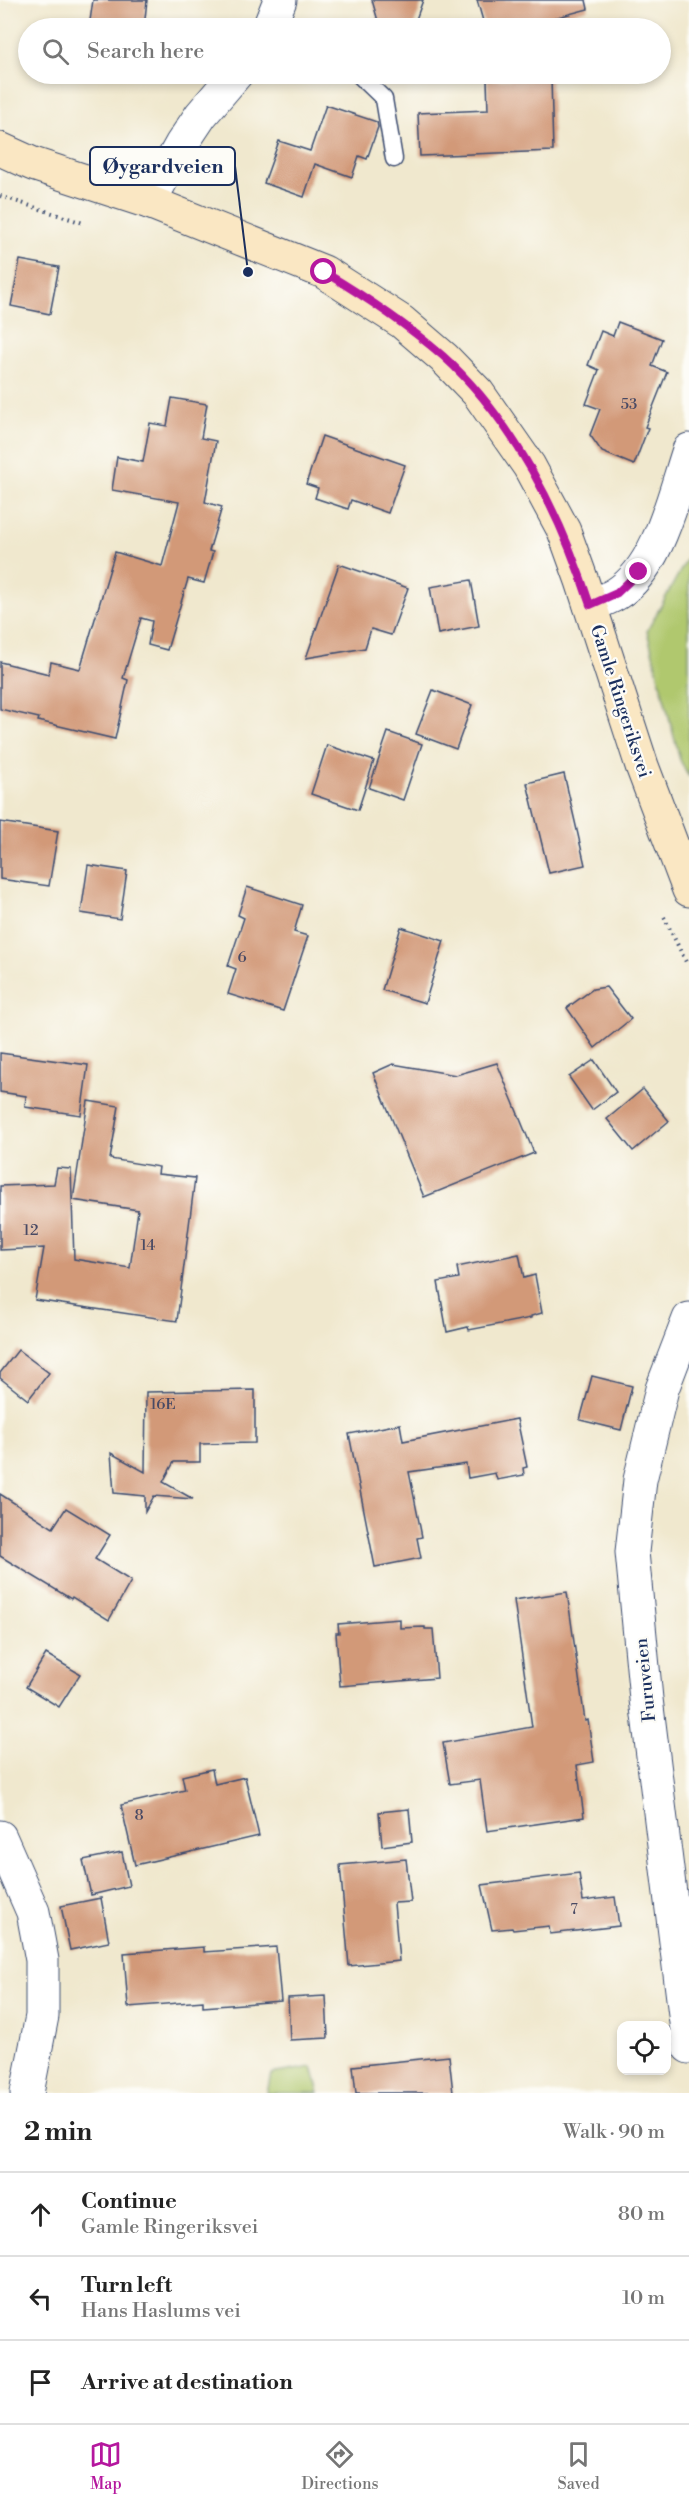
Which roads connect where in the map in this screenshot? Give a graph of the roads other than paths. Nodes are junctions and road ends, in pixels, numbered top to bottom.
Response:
1 (227, 84) edge
2 (368, 84) edge
3 (0, 149) edge
4 (394, 159) dead end
5 (149, 202) junction
6 (689, 450) edge
7 (590, 605) junction
8 (689, 890) edge
9 (689, 1319) edge
10 (0, 1837) edge
11 (689, 2047) edge
12 (27, 2093) edge

1 - 5 street
2 - 4 lane
3 - 5 main road, Gamle Ringeriksvei
5 - 7 main road, Gamle Ringeriksvei
6 - 7 street
7 - 8 main road, Gamle Ringeriksvei
9 - 11 street, Furuveien
10 - 12 street

